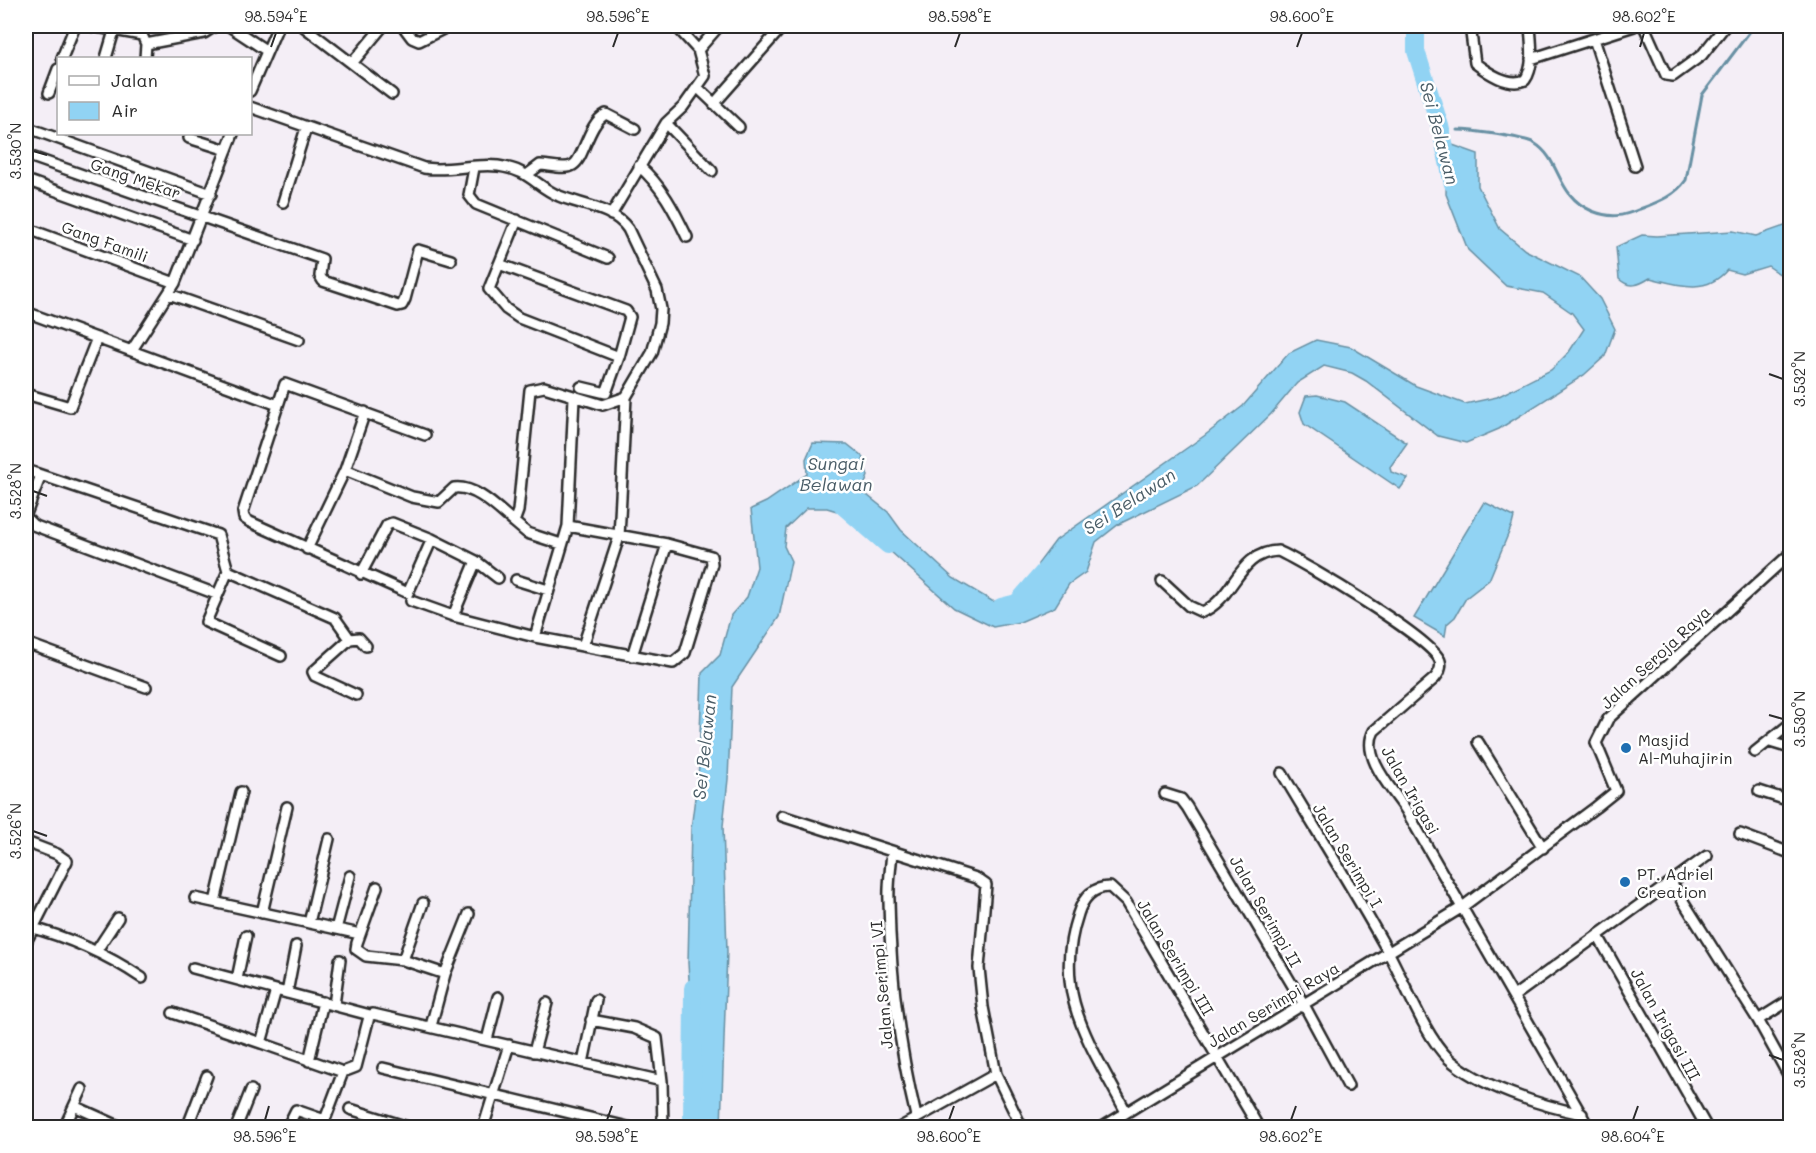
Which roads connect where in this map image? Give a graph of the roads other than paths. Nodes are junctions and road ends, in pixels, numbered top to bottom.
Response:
1 (75, 26) edge
2 (91, 26) edge
3 (215, 26) edge
4 (229, 26) edge
5 (278, 26) edge
6 (303, 26) edge
7 (383, 26) edge
8 (403, 26) edge
9 (448, 26) edge
10 (676, 26) edge
11 (718, 26) edge
12 (783, 26) edge
13 (1470, 26) edge
14 (1530, 26) edge
15 (1634, 26) edge
16 (1644, 26) edge
17 (1725, 26) edge
18 (114, 31) junction
19 (1594, 39) junction
20 (146, 44) junction
21 (698, 50) junction
22 (267, 51) junction
23 (62, 57) edge
24 (106, 57) edge
25 (145, 57) edge
26 (1531, 59) junction
27 (353, 62) junction
28 (57, 72) edge
29 (252, 86) edge
30 (697, 87) junction
31 (49, 93) dead end
32 (392, 94) dead end
33 (714, 104) junction
34 (252, 108) edge
35 (666, 123) junction
36 (26, 127) edge
37 (739, 127) dead end
38 (306, 128) junction
39 (635, 129) dead end
40 (233, 135) edge
41 (189, 138) dead end
42 (227, 150) junction
43 (26, 155) edge
44 (639, 166) junction
45 (1635, 166) dead end
46 (474, 168) junction
47 (712, 171) dead end
48 (528, 174) junction
49 (26, 180) edge
50 (211, 194) junction
51 (283, 202) dead end
52 (611, 215) junction
53 (202, 216) junction
54 (517, 220) junction
55 (26, 228) edge
56 (687, 237) dead end
57 (193, 240) junction
58 (608, 258) dead end
59 (452, 260) dead end
60 (499, 264) junction
61 (175, 283) junction
62 (169, 294) junction
63 (26, 312) edge
64 (97, 338) junction
65 (299, 340) dead end
66 (132, 350) junction
67 (619, 357) junction
68 (580, 387) dead end
69 (27, 394) edge
70 (626, 397) junction
71 (574, 398) junction
72 (278, 405) junction
73 (26, 406) edge
74 (365, 412) junction
75 (425, 435) dead end
76 (26, 470) edge
77 (345, 470) junction
78 (41, 474) junction
79 (26, 516) edge
80 (514, 522) junction
81 (568, 526) junction
82 (619, 537) junction
83 (432, 539) junction
84 (561, 544) junction
85 (667, 544) junction
86 (307, 549) junction
87 (1791, 554) edge
88 (476, 561) junction
89 (228, 571) junction
90 (361, 574) junction
91 (498, 578) dead end
92 (516, 580) dead end
93 (1162, 581) dead end
94 (548, 590) junction
95 (216, 594) junction
96 (411, 601) dead end
97 (453, 616) junction
98 (346, 633) junction
99 (535, 637) junction
100 (26, 643) edge
101 (366, 646) dead end
102 (583, 646) junction
103 (281, 656) dead end
104 (632, 656) junction
105 (146, 687) dead end
106 (356, 695) dead end
107 (1791, 724) edge
108 (1478, 742) dead end
109 (1770, 742) junction
110 (1791, 748) edge
111 (1755, 752) dead end
112 (1282, 773) dead end
113 (1759, 791) dead end
114 (241, 792) dead end
115 (1165, 794) dead end
116 (1791, 801) edge
117 (287, 807) dead end
118 (782, 816) dead end
119 (1740, 834) dead end
120 (329, 839) dead end
121 (26, 842) edge
122 (1543, 848) junction
123 (892, 851) junction
124 (1791, 853) edge
125 (1707, 856) dead end
126 (350, 876) dead end
127 (1671, 882) junction
128 (377, 887) dead end
129 (195, 898) dead end
130 (215, 902) junction
131 (423, 903) dead end
132 (1461, 908) junction
133 (262, 913) junction
134 (469, 914) dead end
135 (118, 918) dead end
136 (309, 923) junction
137 (29, 927) edge
138 (336, 929) junction
139 (360, 934) junction
140 (246, 936) dead end
141 (1598, 936) junction
142 (26, 942) edge
143 (296, 946) dead end
144 (97, 950) junction
145 (1388, 952) junction
146 (340, 960) dead end
147 (403, 960) junction
148 (193, 968) dead end
149 (445, 974) junction
150 (142, 978) dead end
151 (237, 979) junction
152 (276, 990) junction
153 (286, 993) junction
154 (1514, 996) junction
155 (498, 997) dead end
156 (596, 1000) dead end
157 (1791, 1000) edge
158 (323, 1002) junction
159 (547, 1003) dead end
160 (1303, 1003) junction
161 (334, 1005) junction
162 (173, 1013) dead end
163 (370, 1015) junction
164 (591, 1020) junction
165 (1758, 1020) junction
166 (431, 1026) junction
167 (487, 1040) junction
168 (261, 1043) junction
169 (509, 1044) junction
170 (534, 1052) junction
171 (1217, 1056) junction
172 (309, 1061) junction
173 (584, 1063) junction
174 (383, 1068) dead end
175 (343, 1072) junction
176 (996, 1074) junction
177 (207, 1076) dead end
178 (1791, 1078) edge
179 (662, 1081) junction
180 (1348, 1086) dead end
181 (82, 1089) dead end
182 (251, 1090) dead end
183 (495, 1095) junction
184 (74, 1106) junction
185 (350, 1109) dead end
186 (1126, 1112) junction
187 (1582, 1114) junction
188 (916, 1116) junction
189 (1791, 1120) edge
190 (321, 1123) edge
191 (64, 1128) edge
192 (123, 1128) edge
193 (187, 1128) edge
194 (236, 1128) edge
195 (287, 1128) edge
196 (411, 1128) edge
197 (483, 1128) edge
198 (632, 1128) edge
199 (663, 1128) edge
200 (899, 1128) edge
201 (1022, 1128) edge
202 (1101, 1128) edge
203 (1259, 1128) edge
204 (1590, 1128) edge
205 (1707, 1128) edge
206 (1778, 1128) edge

1 - 23 street
2 - 18 street
3 - 20 street
4 - 22 street
5 - 22 street
6 - 27 street
7 - 27 street
8 - 9 street
10 - 21 street
11 - 21 street
12 - 33 street
13 - 26 street
14 - 26 street
15 - 19 street
16 - 17 street
18 - 20 street
18 - 24 street
19 - 26 street
19 - 45 street
20 - 25 street
21 - 30 street
22 - 29 street
27 - 32 street
28 - 31 street
30 - 33 street
30 - 35 street
33 - 37 street
34 - 38 street
35 - 44 street
35 - 47 street
36 - 50 street
38 - 46 street
38 - 51 street
39 - 48 street
40 - 42 street
41 - 42 street
42 - 50 street
43 - 53 street, Gang Mekar
44 - 52 street
44 - 56 street
46 - 48 street
46 - 54 street
48 - 52 street
49 - 57 street
50 - 53 street
52 - 70 street
53 - 57 street
53 - 59 street, Gang Mekar
54 - 58 street
54 - 60 street
55 - 61 street, Gang Famili
57 - 61 street
60 - 67 street
60 - 67 street
61 - 62 street
62 - 65 street
62 - 66 street
63 - 64 street
64 - 66 street
64 - 69 street
66 - 72 street
67 - 68 street
69 - 73 street
70 - 71 street
70 - 82 street
71 - 80 street
71 - 81 street
72 - 74 street
72 - 86 street
74 - 75 street
74 - 77 street
76 - 78 street
77 - 80 street
77 - 86 street
78 - 79 street
78 - 89 street
79 - 95 street
80 - 84 street
81 - 82 street
81 - 84 street
82 - 85 street
82 - 102 street
83 - 88 street
83 - 90 street
83 - 90 street
84 - 94 street
85 - 104 street
85 - 104 street
86 - 90 street
87 - 122 street, Jalan Seroja Raya
88 - 91 street
88 - 97 street
89 - 95 street
89 - 98 street
92 - 94 street
93 - 132 street, Jalan Irigasi
94 - 99 street
95 - 103 street
96 - 97 street
97 - 99 street
98 - 101 street
98 - 106 street
99 - 102 street
100 - 105 street
102 - 104 street
107 - 109 street
108 - 122 street
109 - 110 street
109 - 111 street
112 - 145 street, Jalan Serimpi I
113 - 116 street
114 - 130 street
115 - 160 street, Jalan Serimpi II
117 - 133 street
118 - 123 street
119 - 124 street
120 - 136 street
121 - 137 street
122 - 132 street, Jalan Seroja Raya
123 - 176 street
123 - 188 street, Jalan Serimpi VI
125 - 127 street
126 - 138 street
127 - 141 street
127 - 165 street
128 - 139 street
129 - 130 street
130 - 133 street
131 - 147 street
132 - 145 street, Jalan Serimpi Raya
132 - 154 street, Jalan Irigasi
133 - 136 street
134 - 149 street
135 - 144 street
136 - 138 street
137 - 142 street
137 - 144 street
138 - 139 street
139 - 147 street
140 - 151 street
141 - 154 street
141 - 205 street, Jalan Irigasi III
143 - 153 street
144 - 150 street
145 - 160 street, Jalan Serimpi Raya
145 - 187 street, Jalan Serimpi I
146 - 161 street
147 - 149 street
148 - 151 street
149 - 166 street
151 - 152 street
152 - 153 street
152 - 168 street
153 - 158 street
154 - 187 street, Jalan Irigasi
155 - 167 street
156 - 164 street
157 - 165 street
158 - 161 street
158 - 172 street
159 - 170 street
160 - 171 street, Jalan Serimpi Raya
160 - 180 street, Jalan Serimpi II
161 - 163 street
162 - 168 street
163 - 166 street
163 - 175 street
164 - 173 street
164 - 179 street
165 - 178 street
166 - 167 street
167 - 169 street
168 - 172 street
169 - 170 street
169 - 183 street
170 - 173 street
171 - 186 street, Jalan Serimpi Raya
171 - 186 street, Jalan Serimpi III
171 - 203 street, Jalan Serimpi III
172 - 175 street
173 - 179 street
174 - 183 street
175 - 190 street
176 - 188 street
176 - 201 street
177 - 193 street
179 - 199 street
181 - 184 street
182 - 194 street
183 - 197 street
183 - 198 street
184 - 191 street
184 - 192 street
185 - 196 street
186 - 202 street, Jalan Serimpi Raya
187 - 204 street, Jalan Irigasi
188 - 200 street
189 - 206 street
190 - 195 street

